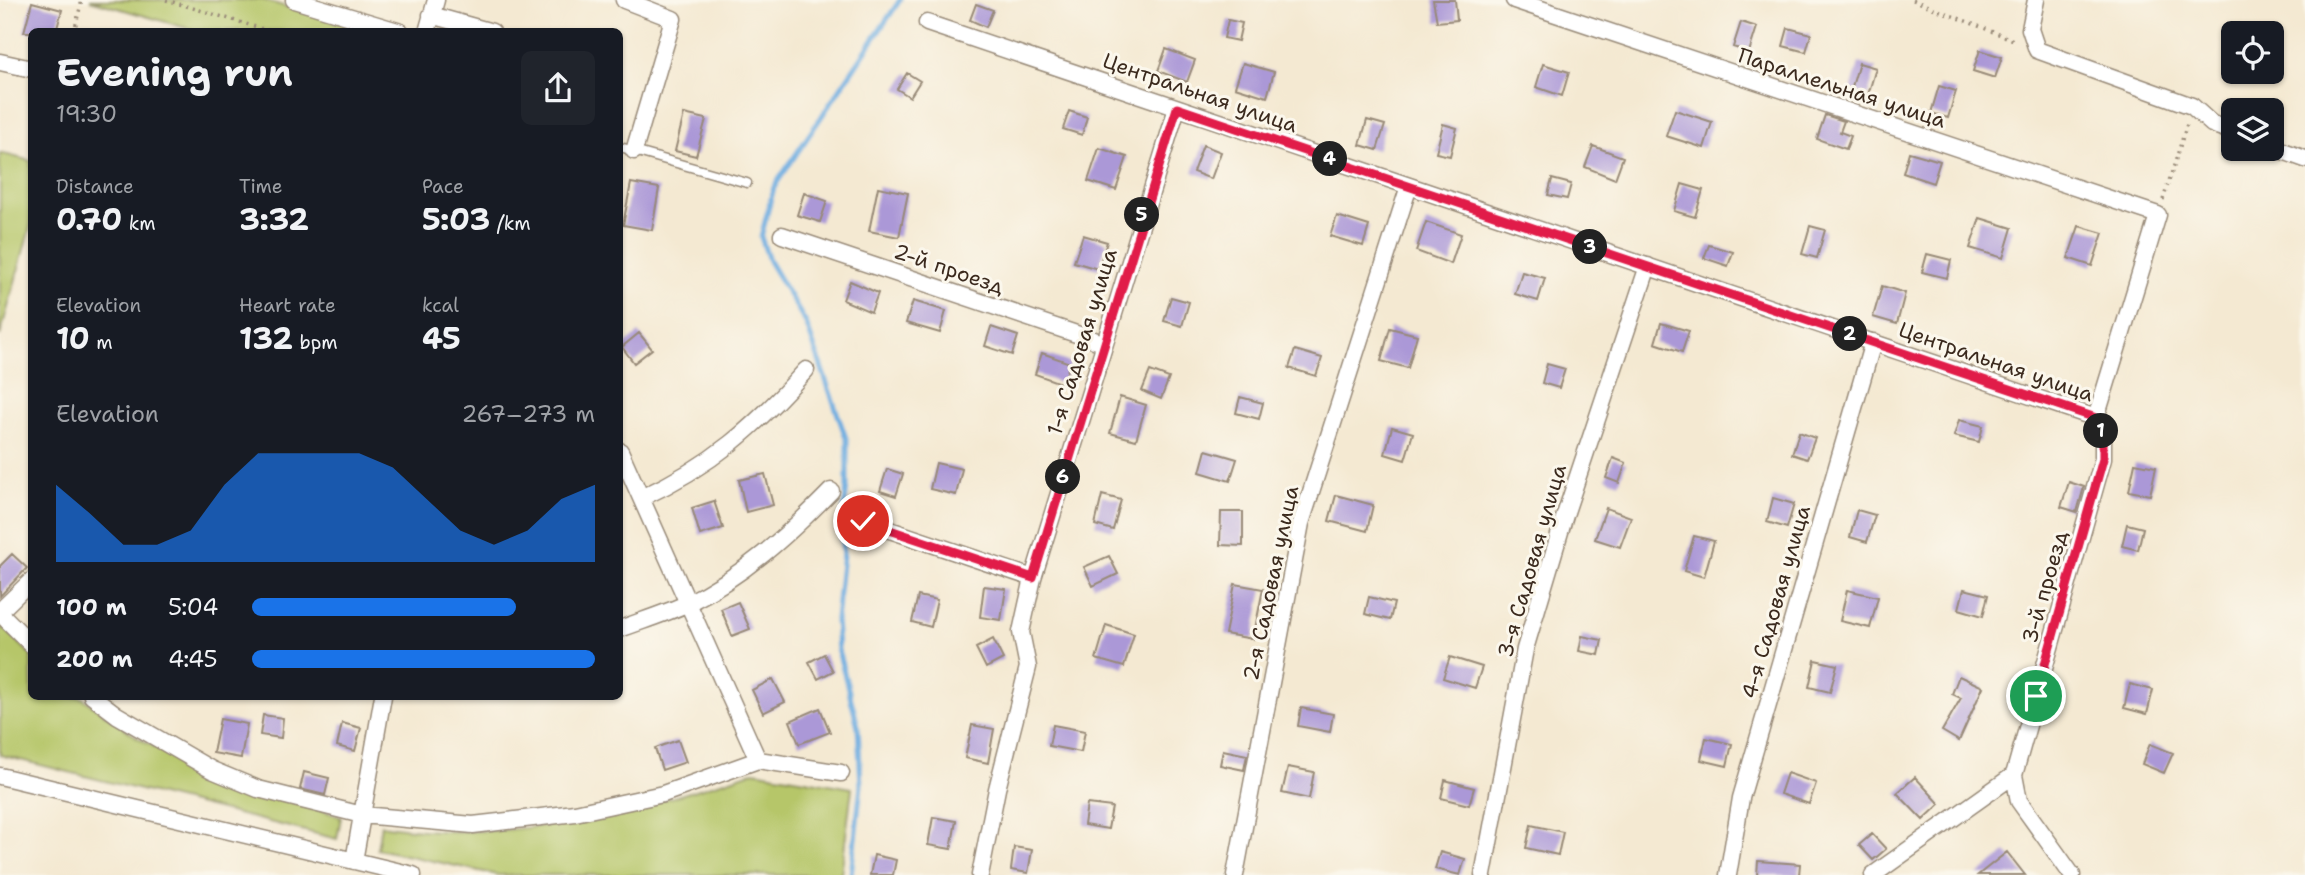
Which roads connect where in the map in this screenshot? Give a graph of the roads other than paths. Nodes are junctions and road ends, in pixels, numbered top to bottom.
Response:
1 (294, 0) edge
2 (624, 0) edge
3 (1514, 0) edge
4 (2036, 0) edge
5 (434, 7) edge
6 (927, 23) dead end
7 (388, 28) edge
8 (428, 28) edge
9 (483, 28) edge
10 (0, 62) edge
11 (28, 68) edge
12 (1177, 108) junction
13 (2221, 127) edge
14 (627, 149) edge
15 (2284, 151) edge
16 (2305, 159) edge
17 (747, 183) dead end
18 (1409, 186) junction
19 (782, 236) dead end
20 (1648, 266) junction
21 (1873, 342) junction
22 (1103, 343) junction
23 (806, 370) dead end
24 (2096, 418) junction
25 (623, 457) edge
26 (831, 491) dead end
27 (640, 498) junction
28 (863, 521) dead end
29 (1033, 578) junction
30 (28, 584) edge
31 (687, 603) junction
32 (0, 612) edge
33 (623, 628) edge
34 (28, 641) edge
35 (97, 700) edge
36 (382, 700) edge
37 (758, 760) junction
38 (841, 773) dead end
39 (2014, 775) junction
40 (0, 776) edge
41 (362, 815) junction
42 (354, 861) junction
43 (413, 875) edge
44 (980, 875) edge
45 (1235, 875) edge
46 (1483, 875) edge
47 (1728, 875) edge
48 (1873, 875) edge
49 (2072, 875) edge

1 - 7 street
2 - 14 street
3 - 24 street, Параллельная улица
4 - 13 street
5 - 8 street
5 - 9 street
6 - 12 street, Центральная улица
10 - 11 street
12 - 18 street, Центральная улица
12 - 22 street, 1-я Садовая улица
14 - 17 lane
15 - 16 street
18 - 20 street, Центральная улица
18 - 45 street, 2-я Садовая улица
19 - 22 street, 2-й проезд
20 - 21 street, Центральная улица
20 - 46 street, 3-я Садовая улица
21 - 24 street, Центральная улица
21 - 47 street, 4-я Садовая улица
22 - 29 street, 1-я Садовая улица
23 - 27 street
24 - 39 street, 3-й проезд
25 - 27 street
26 - 31 street
27 - 31 street
28 - 29 street
29 - 44 street, 1-я Садовая улица
30 - 32 street
31 - 33 street
31 - 37 street
32 - 34 street
35 - 41 street
36 - 41 street
37 - 38 street
37 - 41 street
39 - 48 street
39 - 49 street
40 - 42 street
41 - 42 street
42 - 43 street

